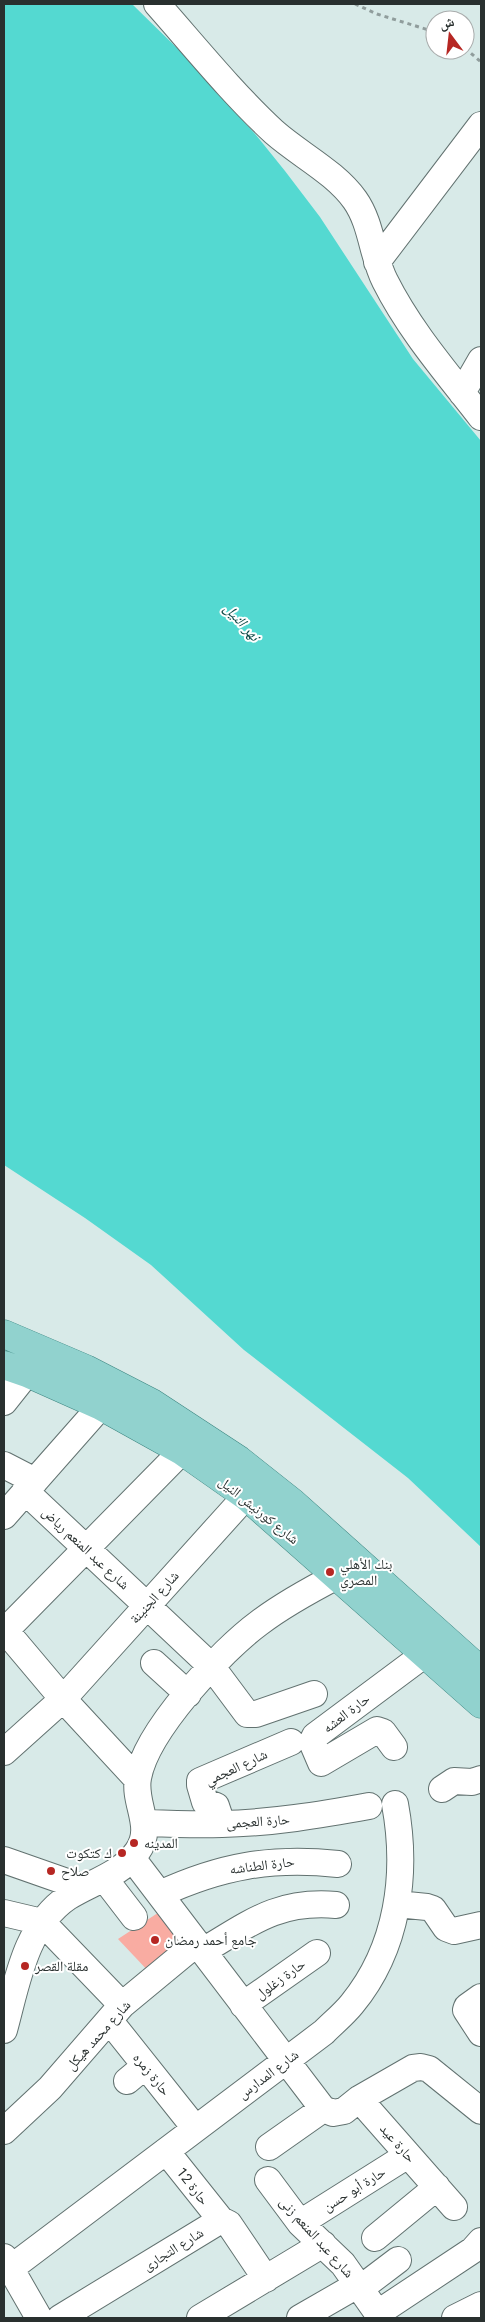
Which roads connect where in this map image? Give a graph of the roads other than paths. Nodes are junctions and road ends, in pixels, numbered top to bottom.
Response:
1 (157, 4) edge
2 (481, 124) edge
3 (377, 262) junction
4 (481, 360) edge
5 (462, 393) junction
6 (481, 417) edge
7 (4, 1334) edge
8 (15, 1369) edge
9 (4, 1402) edge
10 (101, 1406) junction
11 (182, 1452) junction
12 (4, 1465) edge
13 (30, 1486) junction
14 (246, 1496) junction
15 (4, 1516) edge
16 (87, 1548) junction
17 (337, 1576) junction
18 (147, 1605) junction
19 (4, 1630) edge
20 (425, 1654) junction
21 (154, 1663) dead end
22 (212, 1667) junction
23 (481, 1671) edge
24 (188, 1694) junction
25 (314, 1694) dead end
26 (63, 1699) junction
27 (481, 1704) edge
28 (291, 1742) dead end
29 (394, 1747) dead end
30 (4, 1752) edge
31 (137, 1779) junction
32 (481, 1779) edge
33 (442, 1790) dead end
34 (396, 1804) dead end
35 (369, 1806) dead end
36 (145, 1823) junction
37 (222, 1824) junction
38 (132, 1858) junction
39 (4, 1860) edge
40 (338, 1864) dead end
41 (94, 1883) junction
42 (160, 1894) junction
43 (397, 1904) junction
44 (336, 1905) dead end
45 (4, 1913) edge
46 (134, 1917) dead end
47 (42, 1922) junction
48 (481, 1925) edge
49 (200, 1947) junction
50 (317, 1953) dead end
51 (481, 1997) edge
52 (243, 2005) junction
53 (116, 2013) junction
54 (5, 2020) edge
55 (481, 2033) edge
56 (285, 2061) junction
57 (359, 2099) junction
58 (323, 2109) junction
59 (481, 2111) edge
60 (195, 2128) junction
61 (4, 2131) edge
62 (269, 2147) dead end
63 (166, 2151) junction
64 (408, 2154) junction
65 (268, 2180) dead end
66 (437, 2187) junction
67 (454, 2207) dead end
68 (221, 2220) junction
69 (300, 2223) junction
70 (375, 2238) dead end
71 (481, 2241) edge
72 (324, 2244) junction
73 (398, 2260) dead end
74 (7, 2262) edge
75 (266, 2279) junction
76 (360, 2286) junction
77 (481, 2305) edge
78 (380, 2315) edge
79 (39, 2318) edge
80 (60, 2318) edge
81 (200, 2318) edge
82 (300, 2318) edge
83 (455, 2318) edge

1 - 3 street
2 - 3 street
3 - 5 street
4 - 5 street
5 - 6 street
7 - 23 main road, شارع كورنيش النيل
8 - 9 street
8 - 10 main road, شارع كورنيش النيل
10 - 11 main road, شارع كورنيش النيل
10 - 13 street
11 - 14 main road, شارع كورنيش النيل
11 - 16 street
12 - 13 street, شارع عبد المنعم رياض
13 - 15 street
13 - 16 street, شارع عبد المنعم رياض
14 - 17 main road, شارع كورنيش النيل
14 - 18 street, شارع الجنينة
16 - 18 street, شارع عبد المنعم رياض
16 - 19 street
17 - 20 main road, شارع كورنيش النيل
17 - 22 street
18 - 22 street, شارع عبد المنعم رياض
18 - 26 street, شارع الجنينة
19 - 26 street
20 - 27 main road, شارع كورنيش النيل
20 - 29 street, حارة العشه
21 - 24 street
22 - 24 street
22 - 25 street, شارع عبد المنعم رياض
24 - 31 street
26 - 30 street, شارع الجنينة
26 - 31 street
28 - 37 street, شارع العجمي
31 - 36 street
32 - 33 street
34 - 43 street, شارع المدارس
35 - 37 street, حارة العجمى
36 - 37 street, حارة العجمى
36 - 38 street
38 - 41 street
38 - 42 street
39 - 41 street
40 - 42 street, حارة الطناشه
41 - 46 street
41 - 47 street
42 - 49 street
43 - 48 street
43 - 56 street, شارع المدارس
44 - 49 street, شارع محمد هيكل
45 - 47 street
47 - 53 street, حارة زمره
47 - 54 street
49 - 52 street
49 - 53 street, شارع محمد هيكل
50 - 52 street, حارة زغلول
51 - 55 street
52 - 56 street
53 - 60 street, حارة زمره
53 - 61 street, شارع محمد هيكل
56 - 58 street
56 - 60 street, شارع المدارس
57 - 58 street
57 - 59 street
57 - 64 street, حارة عيد
58 - 62 street
60 - 63 street, شارع المدارس
63 - 68 street, حارة 12
63 - 74 street, شارع المدارس
64 - 66 street, حارة عيد
64 - 69 street, حارة أبو حسن
65 - 69 street, شارع عبد المنعم زنى
66 - 67 street, حارة عيد
66 - 70 street
68 - 75 street
68 - 80 street, شارع التجارى
69 - 72 street, شارع عبد المنعم زنى
71 - 78 street
72 - 75 street
72 - 76 street, شارع عبد المنعم زنى
73 - 76 street
74 - 79 street
75 - 81 street
76 - 78 street, شارع عبد المنعم زنى
76 - 82 street
77 - 83 street

